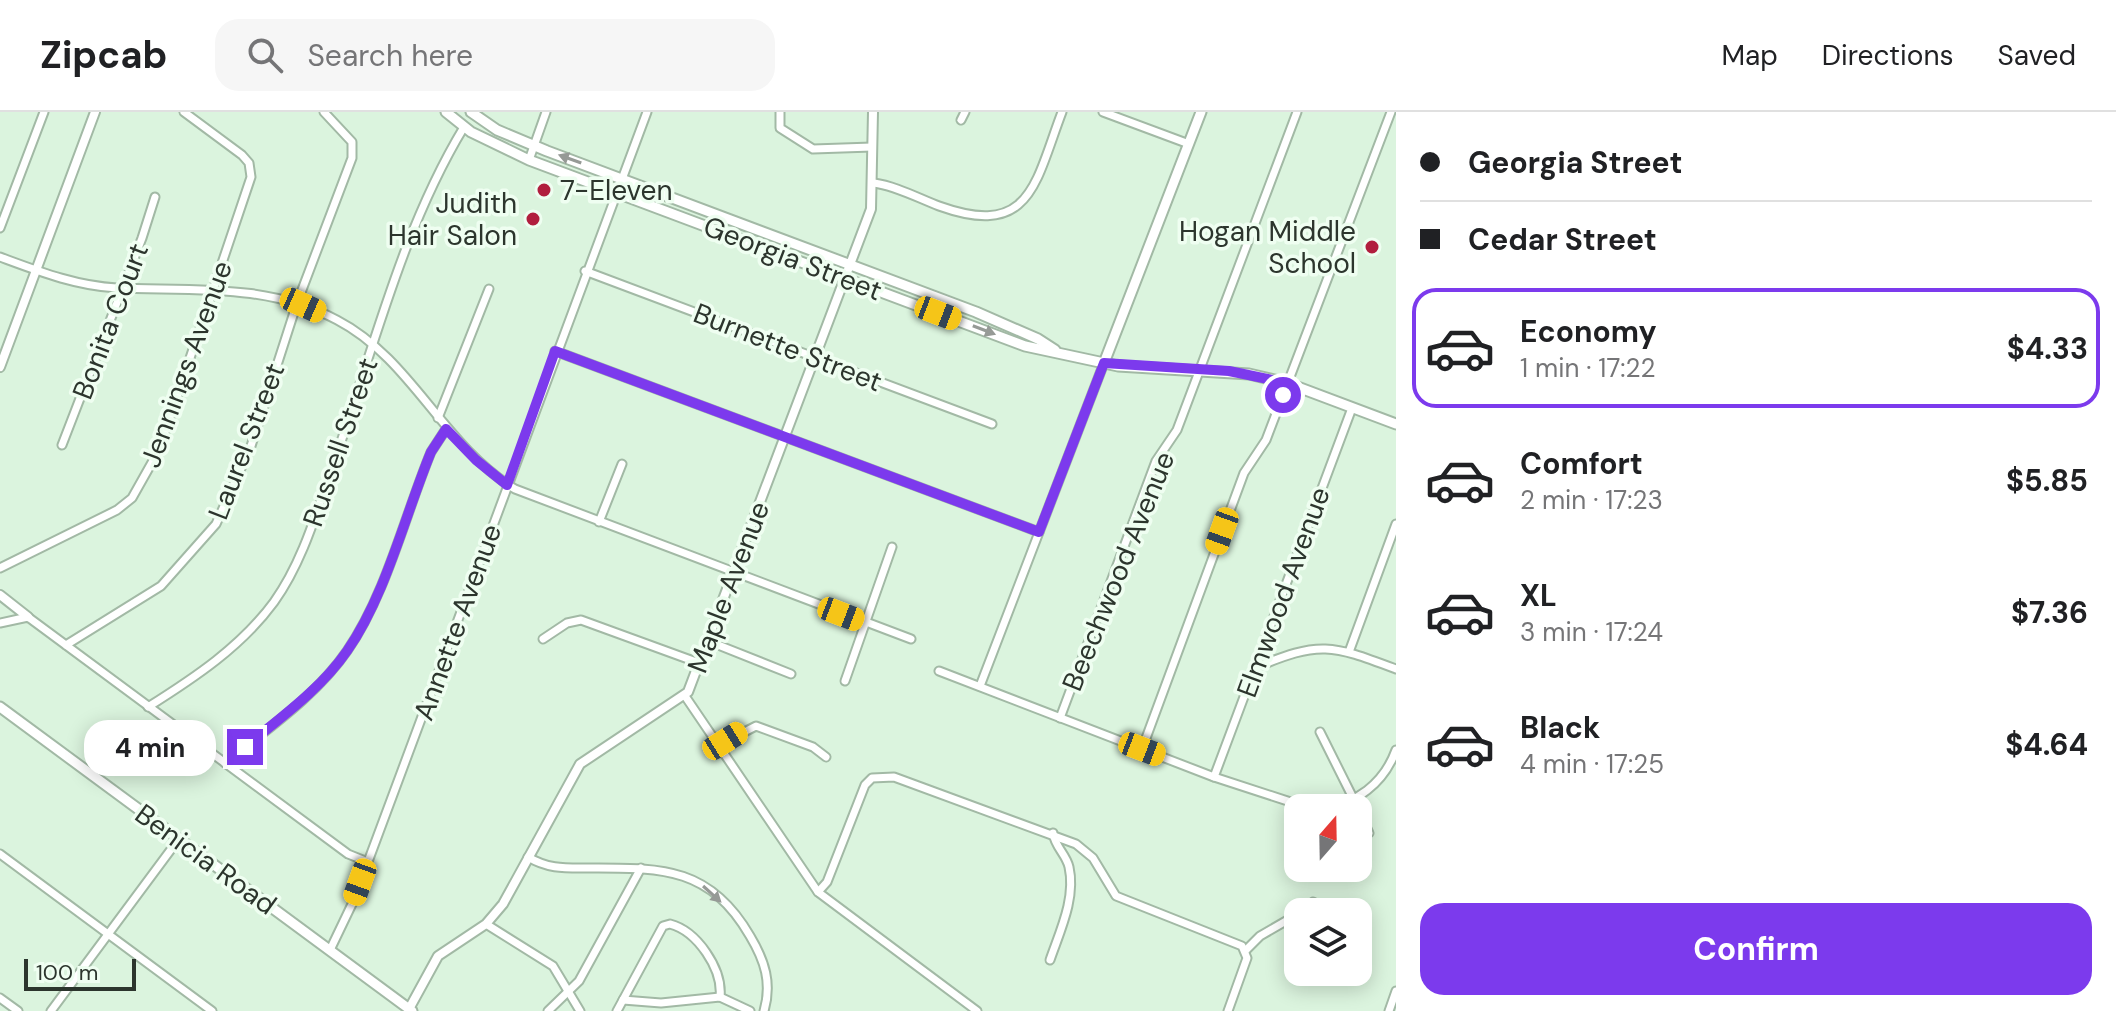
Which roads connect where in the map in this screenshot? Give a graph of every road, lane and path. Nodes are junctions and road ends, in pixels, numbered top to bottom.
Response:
1 (44, 112) edge
2 (95, 112) edge
3 (184, 112) edge
4 (324, 112) edge
5 (446, 112) edge
6 (471, 112) edge
7 (546, 112) edge
8 (647, 112) edge
9 (780, 112) edge
10 (873, 112) edge
11 (1062, 112) edge
12 (1103, 112) edge
13 (1201, 112) edge
14 (1297, 112) edge
15 (1391, 112) edge
16 (464, 127) junction
17 (1189, 144) junction
18 (534, 145) junction
19 (872, 147) junction
20 (529, 160) junction
21 (620, 177) junction
22 (874, 183) junction
23 (615, 192) junction
24 (155, 197) dead end
25 (0, 228) edge
26 (0, 257) edge
27 (850, 264) junction
28 (35, 270) junction
29 (585, 271) junction
30 (845, 277) junction
31 (123, 288) junction
32 (213, 289) junction
33 (489, 289) dead end
34 (297, 303) junction
35 (373, 345) junction
36 (555, 351) junction
37 (1058, 352) junction
38 (815, 357) junction
39 (1104, 363) junction
40 (0, 367) edge
41 (1200, 370) junction
42 (1287, 383) junction
43 (1352, 408) junction
44 (438, 418) junction
45 (992, 424) dead end
46 (1396, 424) edge
47 (446, 429) junction
48 (784, 437) junction
49 (62, 445) dead end
50 (622, 464) dead end
51 (507, 485) junction
52 (599, 522) junction
53 (1396, 524) edge
54 (1039, 532) junction
55 (892, 547) dead end
56 (0, 568) edge
57 (734, 572) junction
58 (0, 595) edge
59 (28, 617) junction
60 (0, 623) edge
61 (866, 623) junction
62 (543, 639) dead end
63 (911, 639) dead end
64 (708, 641) junction
65 (66, 645) junction
66 (1349, 652) junction
67 (699, 663) junction
68 (1255, 668) junction
69 (1396, 669) edge
70 (939, 671) dead end
71 (791, 674) dead end
72 (845, 681) dead end
73 (980, 686) junction
74 (685, 696) junction
75 (0, 707) edge
76 (148, 707) junction
77 (1060, 718) junction
78 (1320, 732) dead end
79 (719, 745) junction
80 (1142, 749) junction
81 (1396, 750) edge
82 (826, 757) dead end
83 (225, 763) junction
84 (1214, 777) junction
85 (1351, 794) edge
86 (1359, 794) edge
87 (1284, 800) edge
88 (1053, 833) junction
89 (178, 840) junction
90 (0, 854) edge
91 (528, 857) junction
92 (368, 862) junction
93 (641, 868) junction
94 (818, 892) junction
95 (1284, 922) edge
96 (486, 924) junction
97 (109, 934) junction
98 (330, 950) junction
99 (1246, 954) junction
100 (1050, 960) dead end
101 (569, 991) junction
102 (1396, 991) edge
103 (720, 997) junction
104 (0, 998) edge
105 (623, 1000) junction
106 (410, 1010) edge
107 (18, 1011) edge
108 (51, 1011) edge
109 (212, 1011) edge
110 (548, 1011) edge
111 (580, 1011) edge
112 (617, 1011) edge
113 (750, 1011) edge
114 (764, 1011) edge
115 (977, 1011) edge
116 (1228, 1011) edge
117 (1389, 1011) edge

1 - 25 street
2 - 28 street
3 - 32 street, Jennings Avenue
4 - 34 street, Laurel Street
5 - 16 main road, Georgia Street
6 - 18 main road, Georgia Street
7 - 18 street
8 - 21 street, Annette Avenue
9 - 19 street
10 - 19 street, Maple Avenue
11 - 22 street
12 - 17 street
13 - 17 main road
14 - 41 street, Beechwood Avenue
15 - 42 street
16 - 20 main road, Georgia Street
16 - 35 street, Russell Street
17 - 39 main road
18 - 20 street
21 -> 18 main road, Georgia Street
19 - 22 street, Maple Avenue
20 - 23 main road, Georgia Street
21 - 23 street, Annette Avenue
21 - 27 main road, Georgia Street
22 - 27 street, Maple Avenue
23 - 29 street, Annette Avenue
23 - 30 main road, Georgia Street
24 - 31 street, Bonita Court
26 - 28 street
27 - 30 street, Maple Avenue
27 - 37 main road, Georgia Street
28 - 31 street
28 - 40 street
29 - 36 street, Annette Avenue
29 - 38 street, Burnette Street
30 -> 37 main road, Georgia Street
30 - 38 street, Maple Avenue
31 - 32 street
31 - 49 street, Bonita Court
32 - 34 street
32 - 56 street, Jennings Avenue
33 - 44 street
34 - 35 street
34 - 65 street, Laurel Street
35 - 44 street
35 - 76 street, Russell Street
36 - 48 street
36 - 51 street, Annette Avenue
37 - 39 main road, Georgia Street
38 - 45 street, Burnette Street
38 - 48 street, Maple Avenue
39 - 41 main road, Georgia Street
39 - 54 street
41 - 42 main road, Georgia Street
41 - 77 street, Beechwood Avenue
42 - 43 main road, Georgia Street
42 - 80 street
43 - 46 main road, Georgia Street
43 - 68 street, Elmwood Avenue
44 - 47 street
47 - 51 street
47 - 83 street
48 - 54 street
48 - 57 street, Maple Avenue
50 - 52 street
51 - 52 street
51 - 92 street, Annette Avenue
52 - 57 street
53 - 66 street
54 - 73 street
55 - 61 street
57 - 61 street
57 - 64 street, Maple Avenue
58 - 59 street
59 - 60 street
59 - 65 street
61 - 63 street
61 - 72 street
62 - 67 street
64 - 67 street, Maple Avenue
64 - 71 street
65 - 76 street
66 - 68 street
66 - 69 street
67 - 74 street, Maple Avenue
68 - 84 street, Elmwood Avenue
70 - 73 street
73 - 77 street
74 - 79 street
74 - 91 street, Maple Avenue
75 - 89 main road, Benicia Road
76 - 83 street
77 - 80 street
78 - 85 street
79 - 82 street
79 - 94 street
80 - 84 street
81 - 86 street
83 - 92 street
84 - 87 street
88 - 94 street
88 - 99 street
88 - 100 street
89 - 97 street
89 - 98 main road, Benicia Road
90 - 97 street
91 - 93 street
91 - 96 street, Maple Avenue
92 - 98 street, Annette Avenue
93 - 101 street
93 -> 114 street
94 - 115 street
95 - 99 street
96 - 101 street
96 - 106 street, Maple Avenue
97 - 108 street
97 - 109 street
98 - 106 main road, Benicia Road
99 - 116 street
101 - 110 street
101 - 111 street
102 - 117 street
103 - 105 street
103 - 105 street
103 - 113 street
104 - 107 street
105 - 112 street

